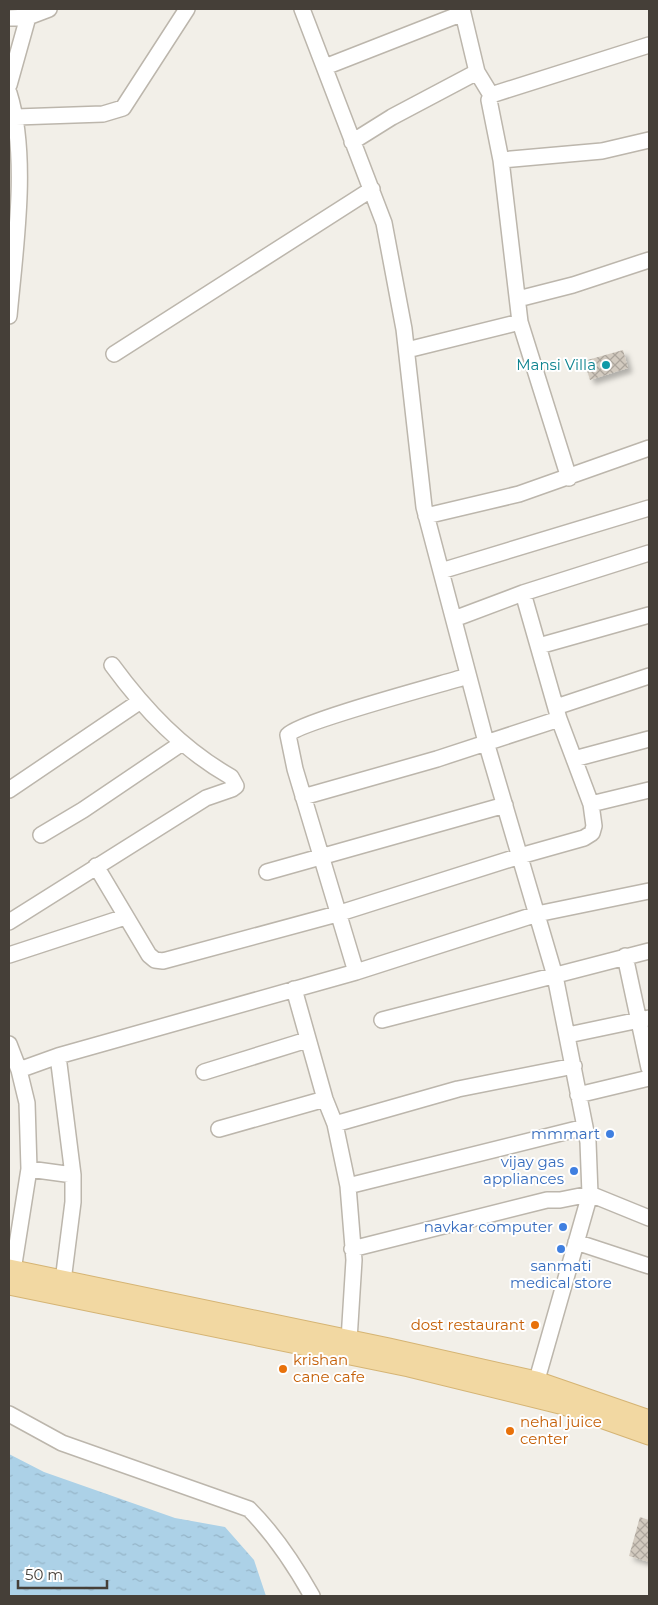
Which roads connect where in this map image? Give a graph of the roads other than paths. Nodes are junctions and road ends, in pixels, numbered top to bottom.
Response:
1 (49, 9) edge
2 (187, 9) edge
3 (305, 10) edge
4 (463, 11) edge
5 (9, 18) edge
6 (28, 18) junction
7 (649, 46) edge
8 (325, 67) junction
9 (477, 72) junction
10 (9, 85) edge
11 (9, 93) edge
12 (491, 95) junction
13 (16, 117) junction
14 (649, 140) edge
15 (352, 142) junction
16 (501, 160) junction
17 (372, 189) junction
18 (14, 205) edge
19 (649, 260) edge
20 (518, 299) junction
21 (9, 316) edge
22 (520, 322) junction
23 (407, 350) junction
24 (114, 354) dead end
25 (649, 448) edge
26 (569, 478) junction
27 (649, 508) edge
28 (426, 516) junction
29 (649, 553) edge
30 (441, 571) junction
31 (523, 593) junction
32 (649, 615) edge
33 (454, 619) junction
34 (539, 646) junction
35 (112, 665) dead end
36 (468, 676) junction
37 (649, 676) edge
38 (139, 702) junction
39 (558, 713) junction
40 (649, 739) edge
41 (486, 742) junction
42 (182, 743) junction
43 (574, 760) junction
44 (9, 790) edge
45 (649, 790) edge
46 (303, 797) junction
47 (591, 804) junction
48 (505, 805) junction
49 (41, 835) dead end
50 (320, 856) junction
51 (520, 856) junction
52 (96, 866) junction
53 (267, 872) dead end
54 (649, 891) edge
55 (338, 914) junction
56 (538, 914) junction
57 (125, 917) junction
58 (9, 922) edge
59 (649, 951) edge
60 (9, 955) edge
61 (626, 956) junction
62 (356, 972) junction
63 (555, 976) junction
64 (294, 989) junction
65 (645, 1019) edge
66 (382, 1020) dead end
67 (568, 1035) junction
68 (307, 1040) junction
69 (9, 1044) edge
70 (58, 1056) junction
71 (574, 1066) junction
72 (649, 1068) edge
73 (204, 1072) dead end
74 (16, 1077) edge
75 (649, 1078) edge
76 (578, 1095) junction
77 (325, 1099) junction
78 (336, 1124) junction
79 (585, 1126) junction
80 (219, 1129) dead end
81 (29, 1170) junction
82 (73, 1175) junction
83 (348, 1186) junction
84 (590, 1194) junction
85 (649, 1218) edge
86 (576, 1242) junction
87 (352, 1249) junction
88 (649, 1266) edge
89 (10, 1275) edge
90 (63, 1281) junction
91 (349, 1340) junction
92 (534, 1388) junction
93 (9, 1414) edge
94 (649, 1420) edge
95 (649, 1435) edge
96 (312, 1596) edge

1 - 6 street
2 - 13 street
3 - 8 street
4 - 8 street
4 - 9 street
5 - 6 street
6 - 10 street
7 - 12 street
8 - 15 street
9 - 12 street
9 - 15 street
11 - 13 street
12 - 16 street
13 - 18 street
14 - 16 street
15 - 17 street
16 - 20 street
17 - 23 street
17 - 24 street
18 - 21 street
19 - 20 street
20 - 22 street
22 - 23 street
22 - 26 street
23 - 28 street
25 - 26 street
26 - 28 street
27 - 30 street
28 - 30 street
29 - 31 street
30 - 33 street
31 - 33 street
31 - 34 street
32 - 34 street
33 - 36 street
34 - 39 street
35 - 38 street
36 - 41 street
36 - 46 street
37 - 39 street
38 - 42 street
38 - 44 street
39 - 41 street
39 - 43 street
40 - 43 street
41 - 46 street
41 - 48 street
42 - 49 street
42 - 52 street
43 - 47 street
45 - 47 street
46 - 50 street
47 - 51 street
48 - 50 street
48 - 51 street
50 - 53 street
50 - 55 street
51 - 55 street
51 - 56 street
52 - 57 street
52 - 58 street
54 - 56 street
55 - 57 street
55 - 62 street
56 - 62 street
56 - 63 street
57 - 60 street
59 - 61 street
61 - 63 street
61 - 65 street
62 - 64 street
63 - 66 street
63 - 67 street
64 - 68 street
64 - 70 street
65 - 67 street
65 - 72 street
67 - 71 street
68 - 73 street
68 - 77 street
69 - 74 street
70 - 74 street
70 - 82 street
71 - 76 street
71 - 78 street
74 - 81 street
75 - 76 street
76 - 79 street
77 - 78 street
77 - 80 street
78 - 83 street
79 - 83 street
79 - 84 street
81 - 82 street
81 - 89 street
82 - 90 street
83 - 87 street
84 - 85 street
84 - 86 street
84 - 87 street
86 - 88 street
86 - 92 street
87 - 91 street
89 - 90 main road
89 - 92 main road
90 - 91 main road
91 - 92 main road
92 - 94 main road
92 - 95 main road
93 - 96 street

